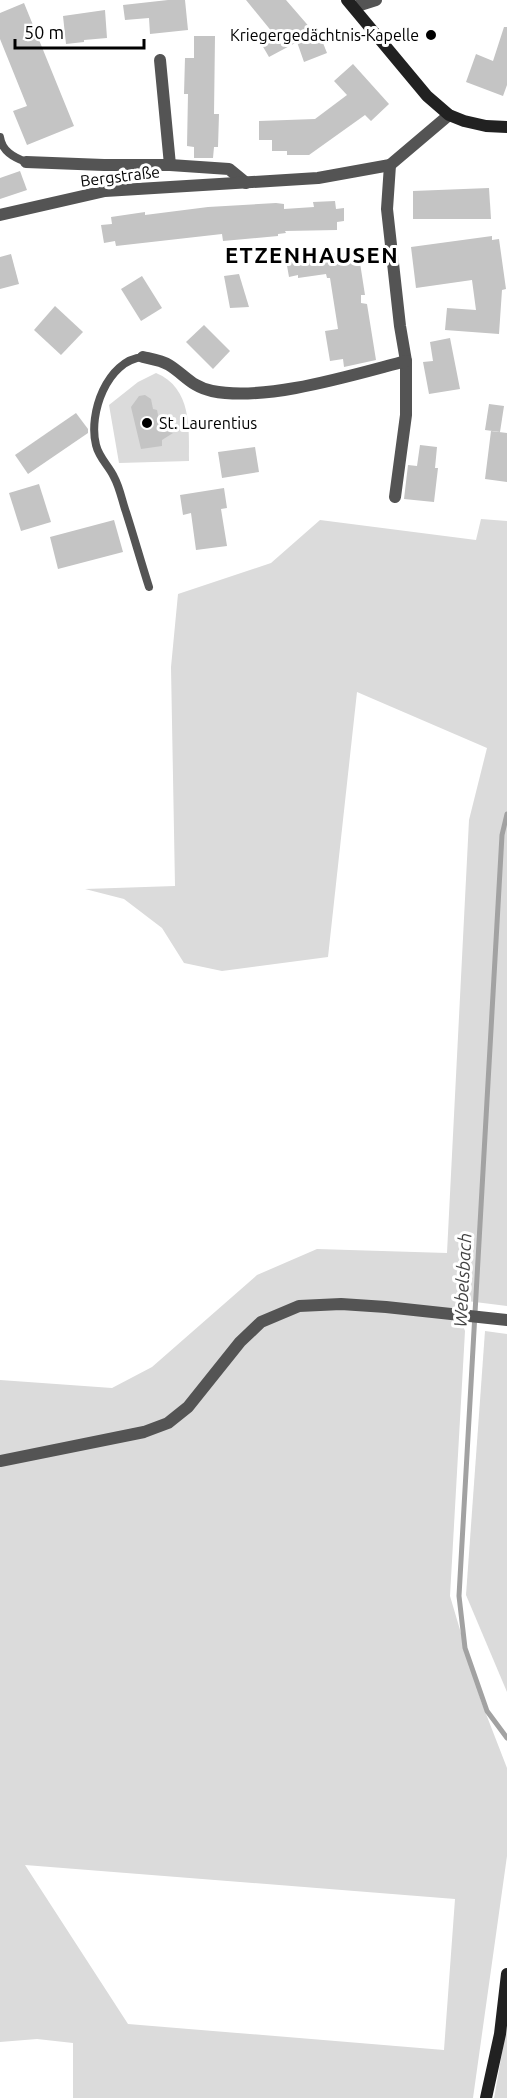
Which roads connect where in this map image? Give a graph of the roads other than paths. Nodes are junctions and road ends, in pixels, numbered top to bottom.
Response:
1 (376, 0) edge
2 (350, 3) edge
3 (160, 60) dead end
4 (449, 115) junction
5 (507, 127) edge
6 (0, 137) edge
7 (26, 162) joint
8 (170, 165) junction
9 (390, 165) junction
10 (246, 183) junction
11 (0, 215) edge
12 (143, 357) joint
13 (406, 361) junction
14 (395, 497) dead end
15 (149, 587) dead end
16 (507, 1320) edge
17 (0, 1461) edge
18 (507, 1974) edge
19 (486, 2098) edge

1 - 2 street
2 - 4 main road
3 - 8 street
4 - 5 main road
4 - 9 street
6 - 7 lane
7 - 8 street, Bergstraße
8 - 10 street, Bergstraße
9 - 10 street, Bergstraße
9 - 13 street
10 - 11 street, Bergstraße
12 - 13 street
12 - 15 lane
13 - 14 street
16 - 17 street
18 - 19 main road

